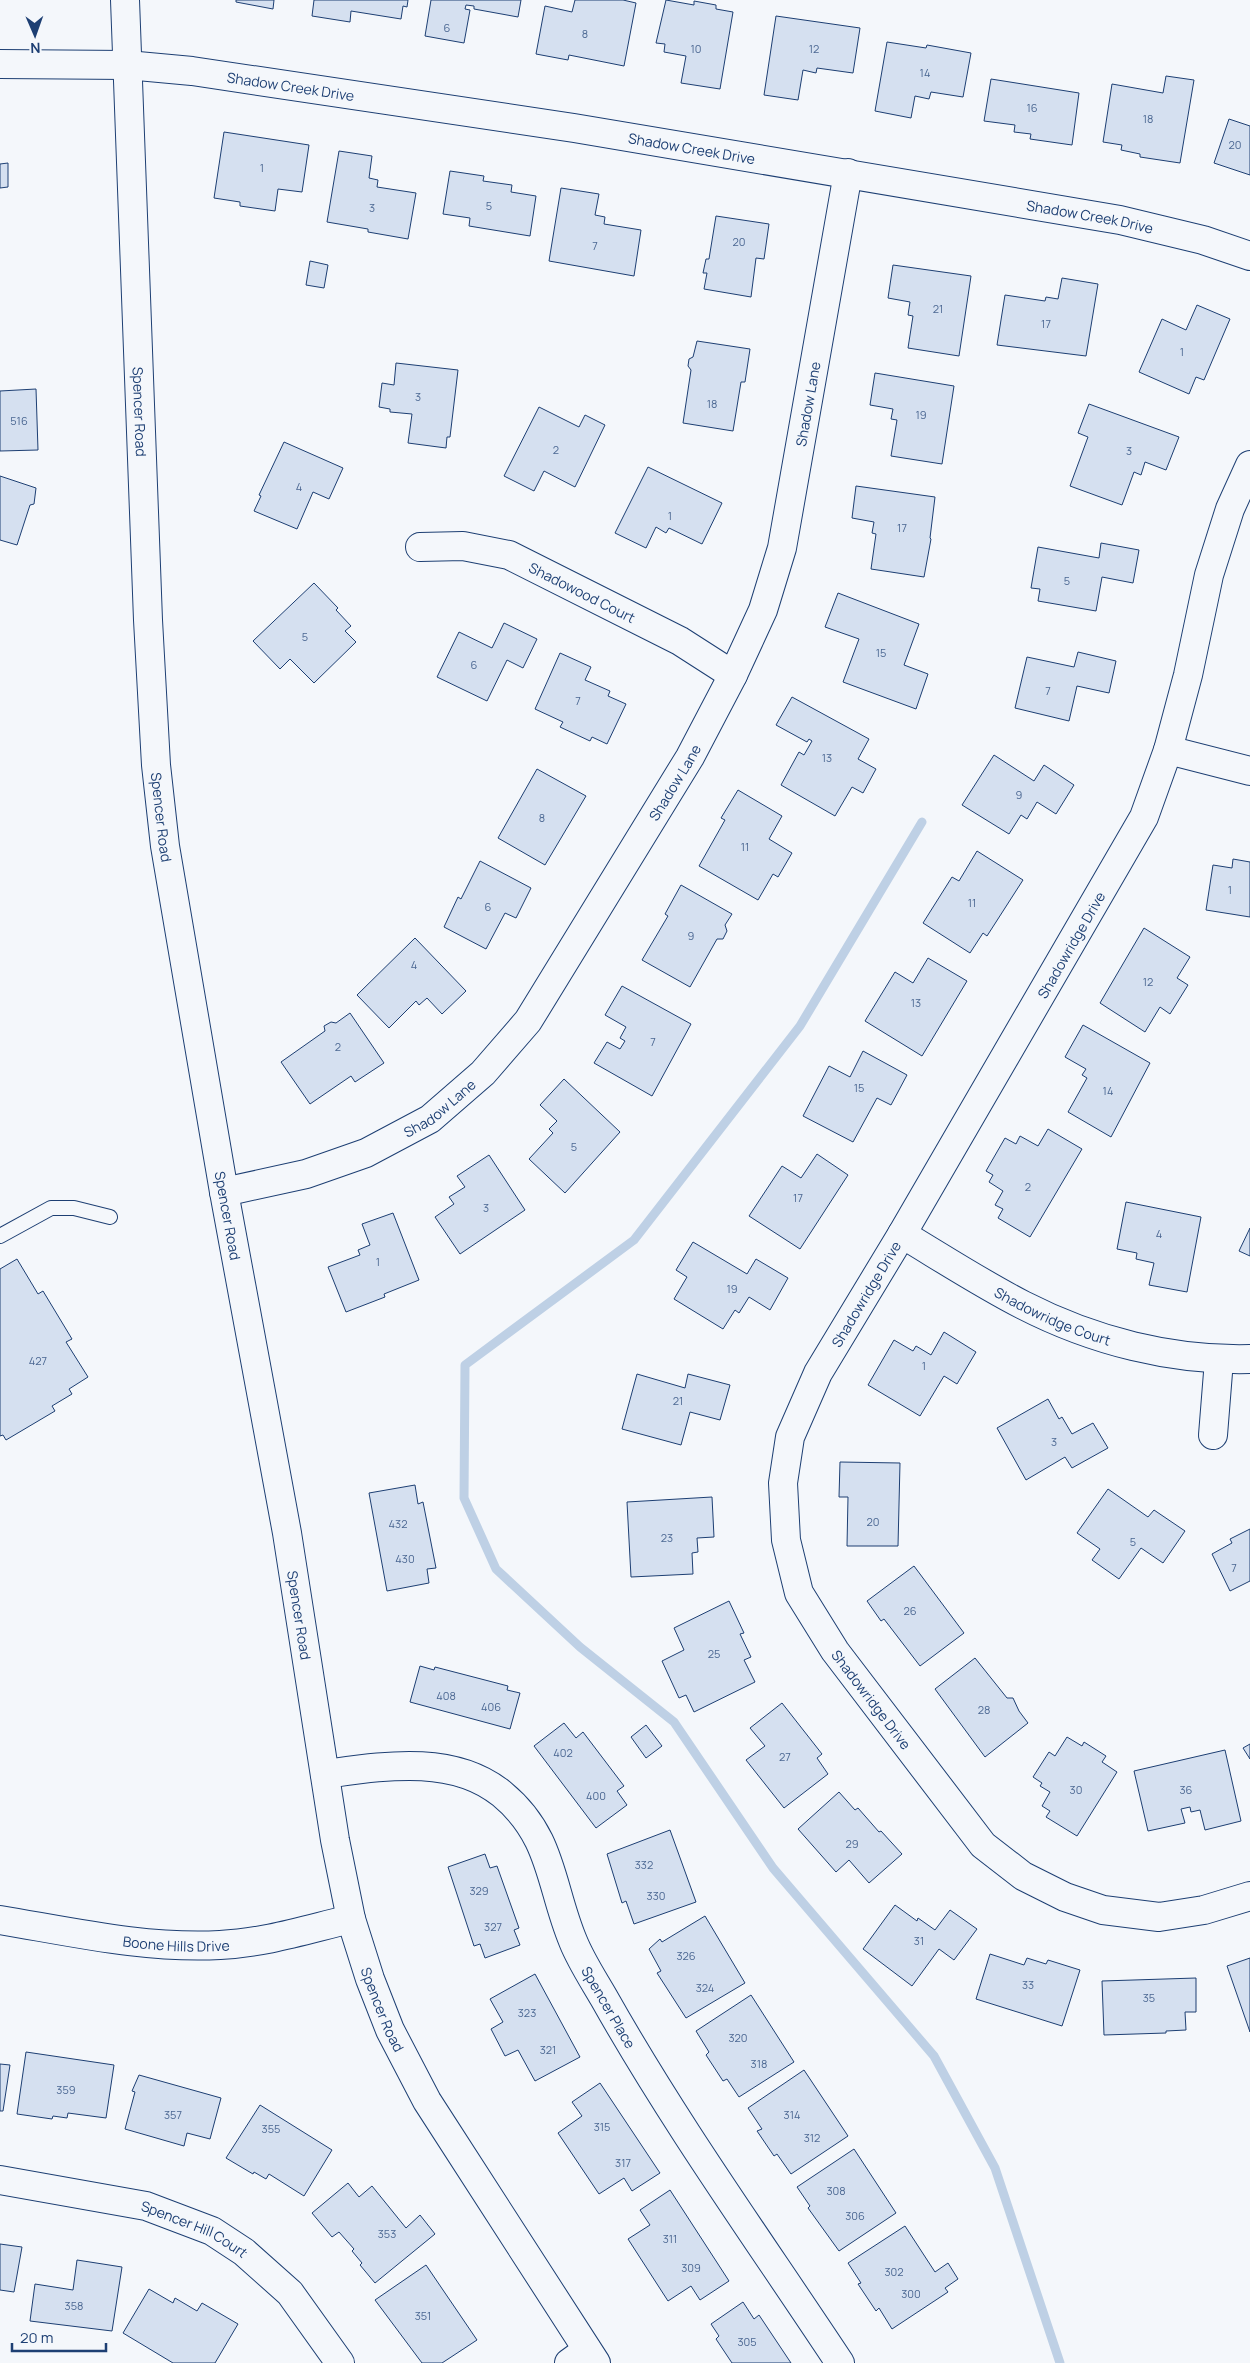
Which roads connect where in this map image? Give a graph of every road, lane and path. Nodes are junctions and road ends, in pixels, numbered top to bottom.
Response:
1 (125, 0) edge
2 (0, 64) edge
3 (127, 65) junction
4 (848, 174) junction
5 (1250, 256) edge
6 (1250, 465) edge
7 (420, 547) dead end
8 (733, 675) junction
9 (1168, 750) junction
10 (1250, 771) edge
11 (224, 1192) junction
12 (110, 1217) dead end
13 (902, 1234) junction
14 (0, 1236) edge
15 (1250, 1359) edge
16 (1219, 1360) junction
17 (1213, 1436) dead end
18 (325, 1774) junction
19 (1250, 1896) edge
20 (351, 1919) junction
21 (0, 1920) edge
22 (0, 2180) edge
23 (584, 2359) edge
24 (340, 2363) edge
25 (840, 2363) edge

1 - 3 street, Spencer Road
2 - 3 street, Shadow Creek Drive
3 - 4 street, Shadow Creek Drive
3 - 11 street, Spencer Road
4 - 5 street, Shadow Creek Drive
4 - 8 street, Shadow Lane
6 - 9 street, Shadowridge Drive
7 - 8 street, Shadowood Court
8 - 11 street, Shadow Lane
9 - 10 street
9 - 13 street, Shadowridge Drive
11 - 18 street, Spencer Road
12 - 14 lane
13 - 16 street, Shadowridge Court
13 - 19 street, Shadowridge Drive
15 - 16 street, Shadowridge Court
16 - 17 street
18 - 20 street, Spencer Road
18 - 25 street, Spencer Place
20 - 21 street, Boone Hills Drive
20 - 23 street, Spencer Road
22 - 24 street, Spencer Hill Court

